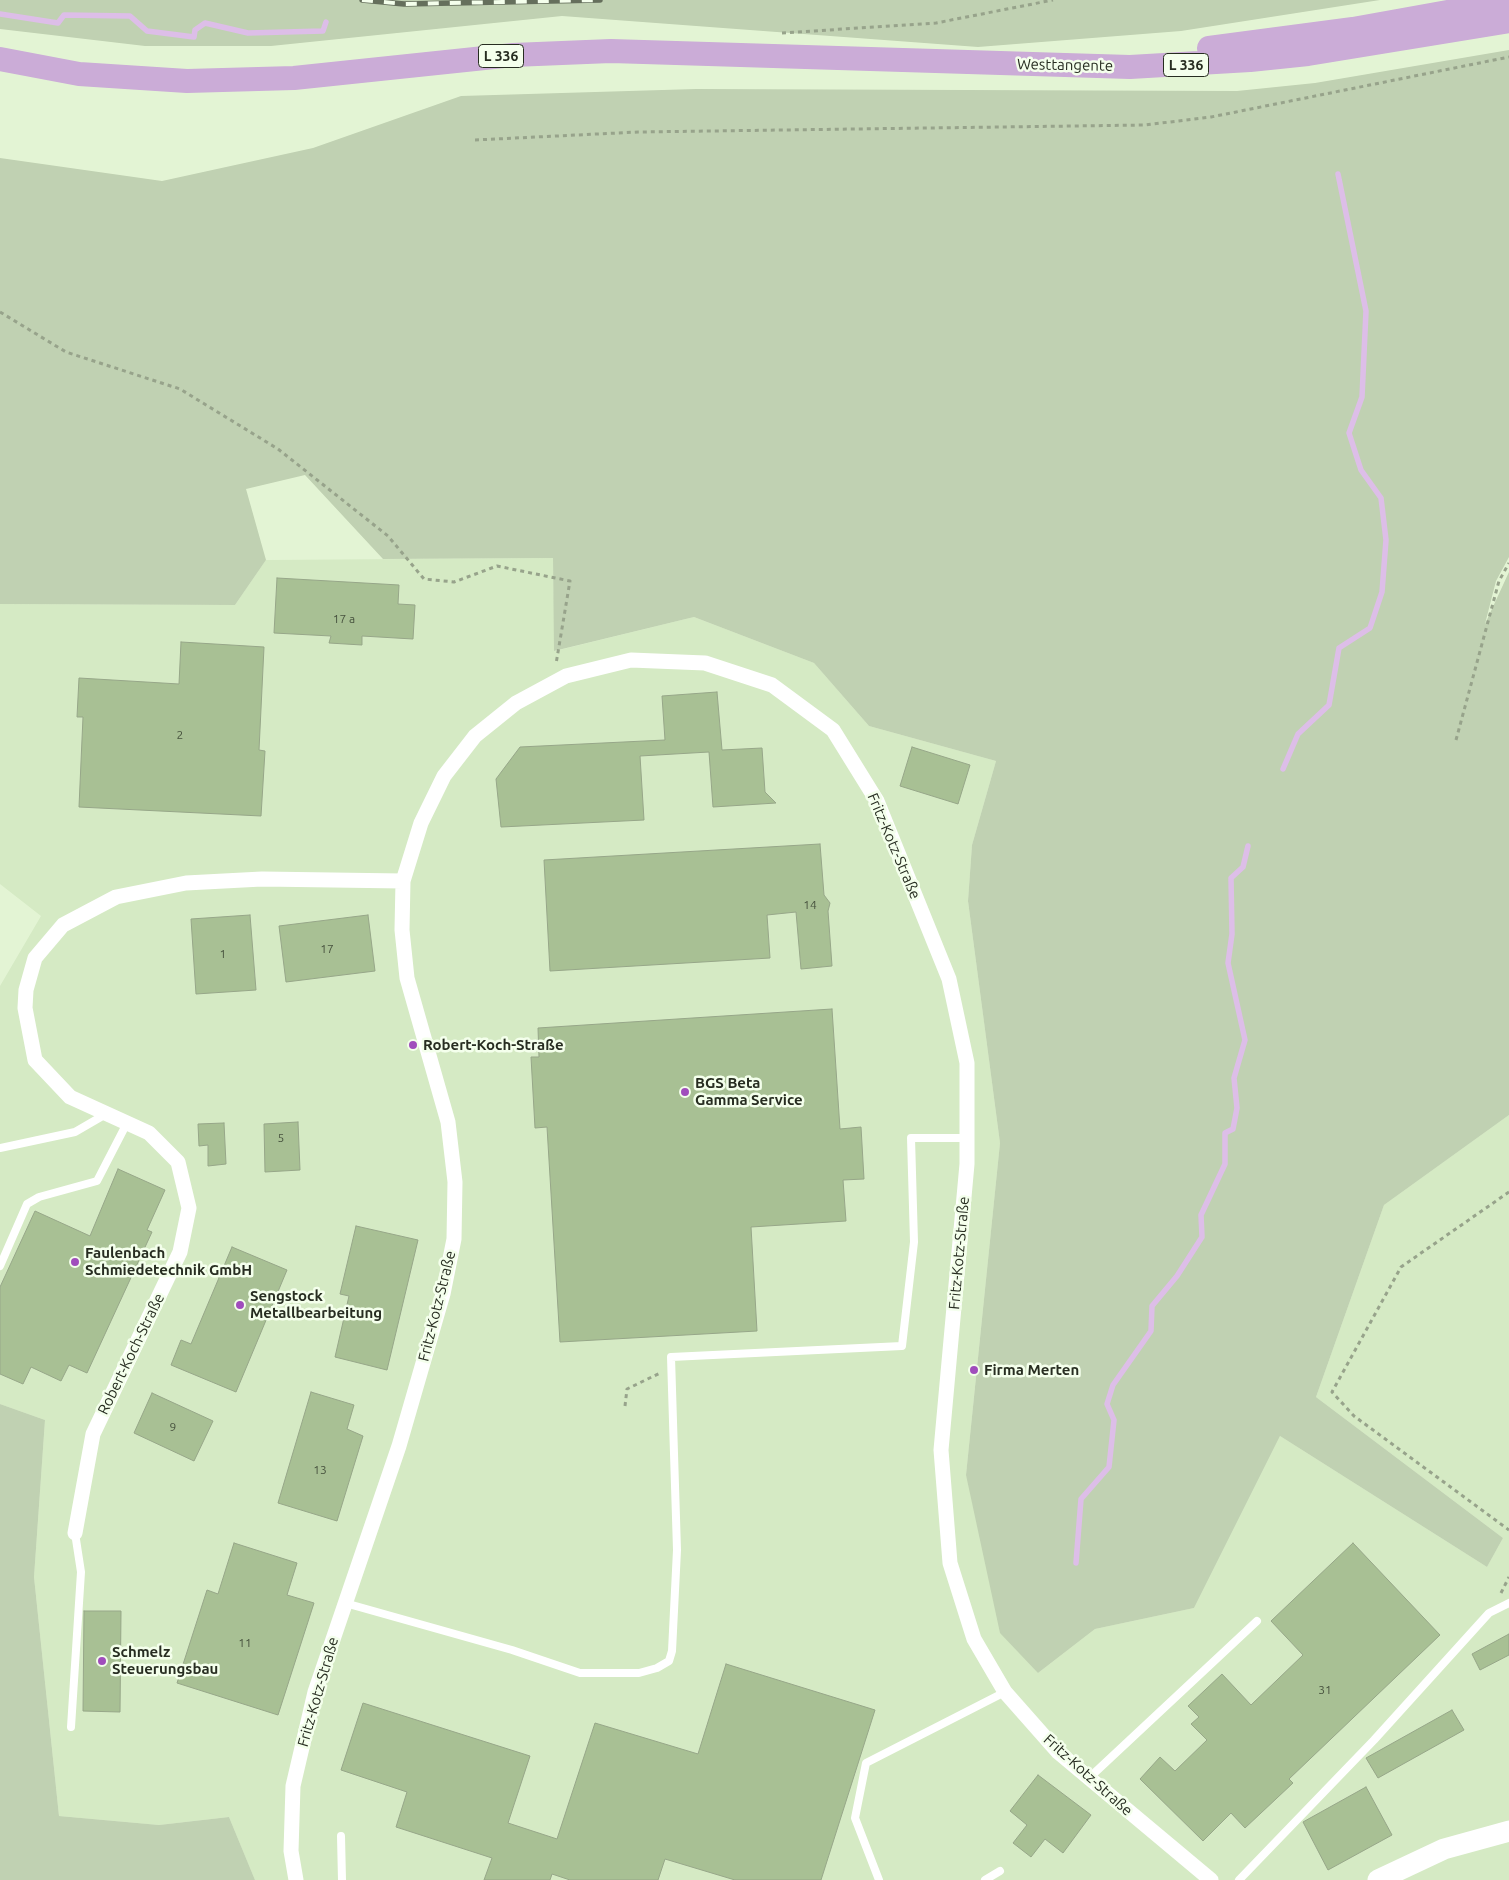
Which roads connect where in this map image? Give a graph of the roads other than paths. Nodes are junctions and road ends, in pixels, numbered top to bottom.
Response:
1 (1509, 1) edge
2 (1509, 21) edge
3 (0, 59) edge
4 (1005, 64) junction
5 (403, 881) junction
6 (106, 1114) junction
7 (127, 1123) junction
8 (967, 1138) junction
9 (0, 1148) edge
10 (0, 1266) edge
11 (75, 1533) joint
12 (345, 1603) junction
13 (1509, 1603) edge
14 (1257, 1622) dead end
15 (1004, 1692) junction
16 (71, 1727) dead end
17 (1089, 1778) junction
18 (1509, 1831) edge
19 (341, 1836) dead end
20 (1000, 1871) dead end
21 (296, 1880) edge
22 (342, 1880) edge
23 (880, 1880) edge
24 (985, 1880) edge
25 (1211, 1880) edge
26 (1239, 1880) edge
27 (1378, 1880) edge

1 - 4 main road, Westtangente / L 336
2 - 4 main road, Westtangente / L 336
3 - 4 main road, L 336
5 - 6 street, Robert-Koch-Straße
5 - 8 street, Fritz-Kotz-Straße
5 - 12 street, Fritz-Kotz-Straße
6 - 7 street, Robert-Koch-Straße
6 - 9 lane
7 - 10 lane
7 - 11 street, Robert-Koch-Straße
8 - 12 lane
8 - 15 street, Fritz-Kotz-Straße
11 - 16 lane
12 - 21 street, Fritz-Kotz-Straße
13 - 26 lane
14 - 17 lane
15 - 17 street, Fritz-Kotz-Straße
15 - 23 lane
17 - 25 street, Fritz-Kotz-Straße
18 - 27 street
19 - 22 lane
20 - 24 lane

